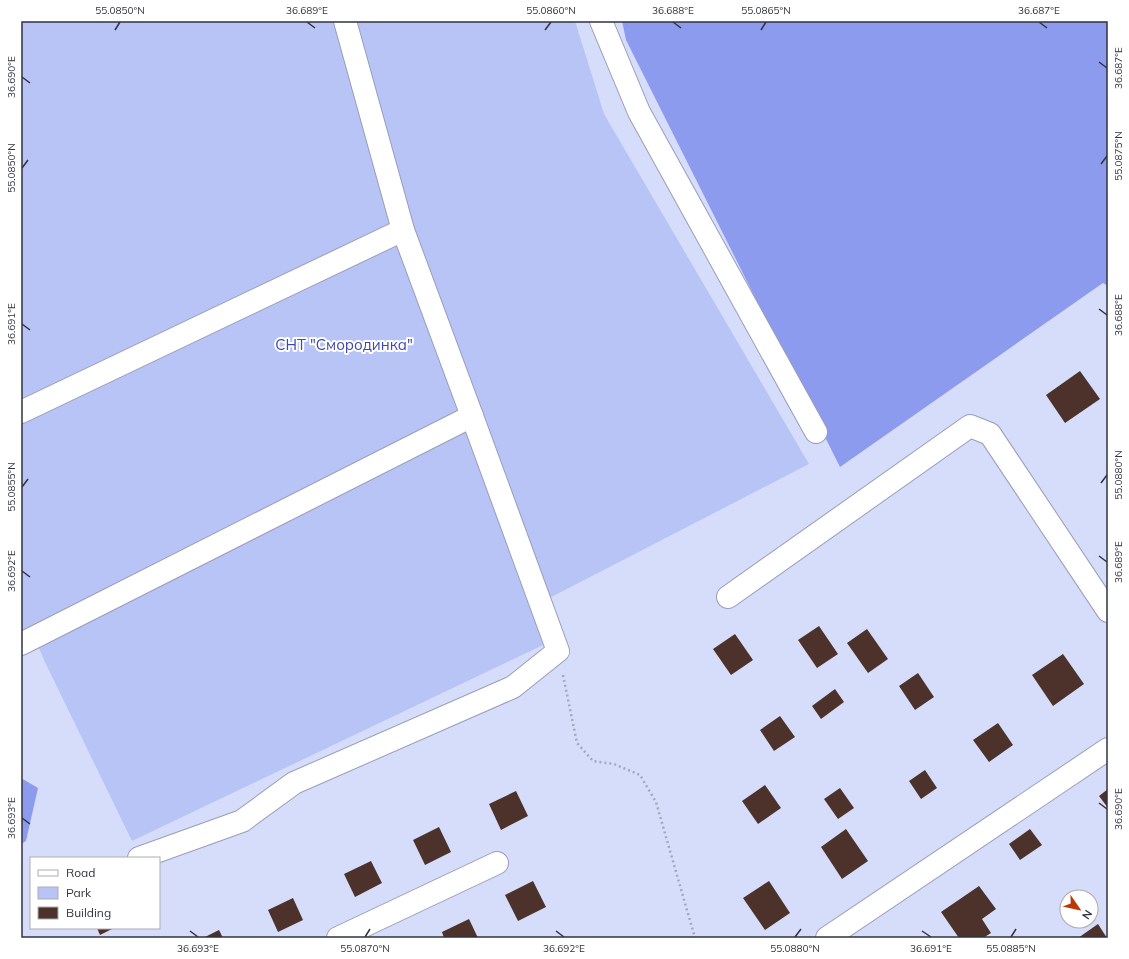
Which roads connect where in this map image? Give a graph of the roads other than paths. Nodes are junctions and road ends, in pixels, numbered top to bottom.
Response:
1 (345, 21) edge
2 (601, 21) edge
3 (403, 230) junction
4 (21, 412) edge
5 (472, 416) junction
6 (816, 432) dead end
7 (728, 597) dead end
8 (1108, 610) edge
9 (21, 644) edge
10 (1108, 749) edge
11 (142, 857) edge
12 (497, 863) dead end
13 (338, 938) edge
14 (827, 938) edge

1 - 3 street
2 - 6 street
3 - 4 street
3 - 5 street
5 - 9 street
5 - 11 street
7 - 8 street
10 - 14 street
12 - 13 street

